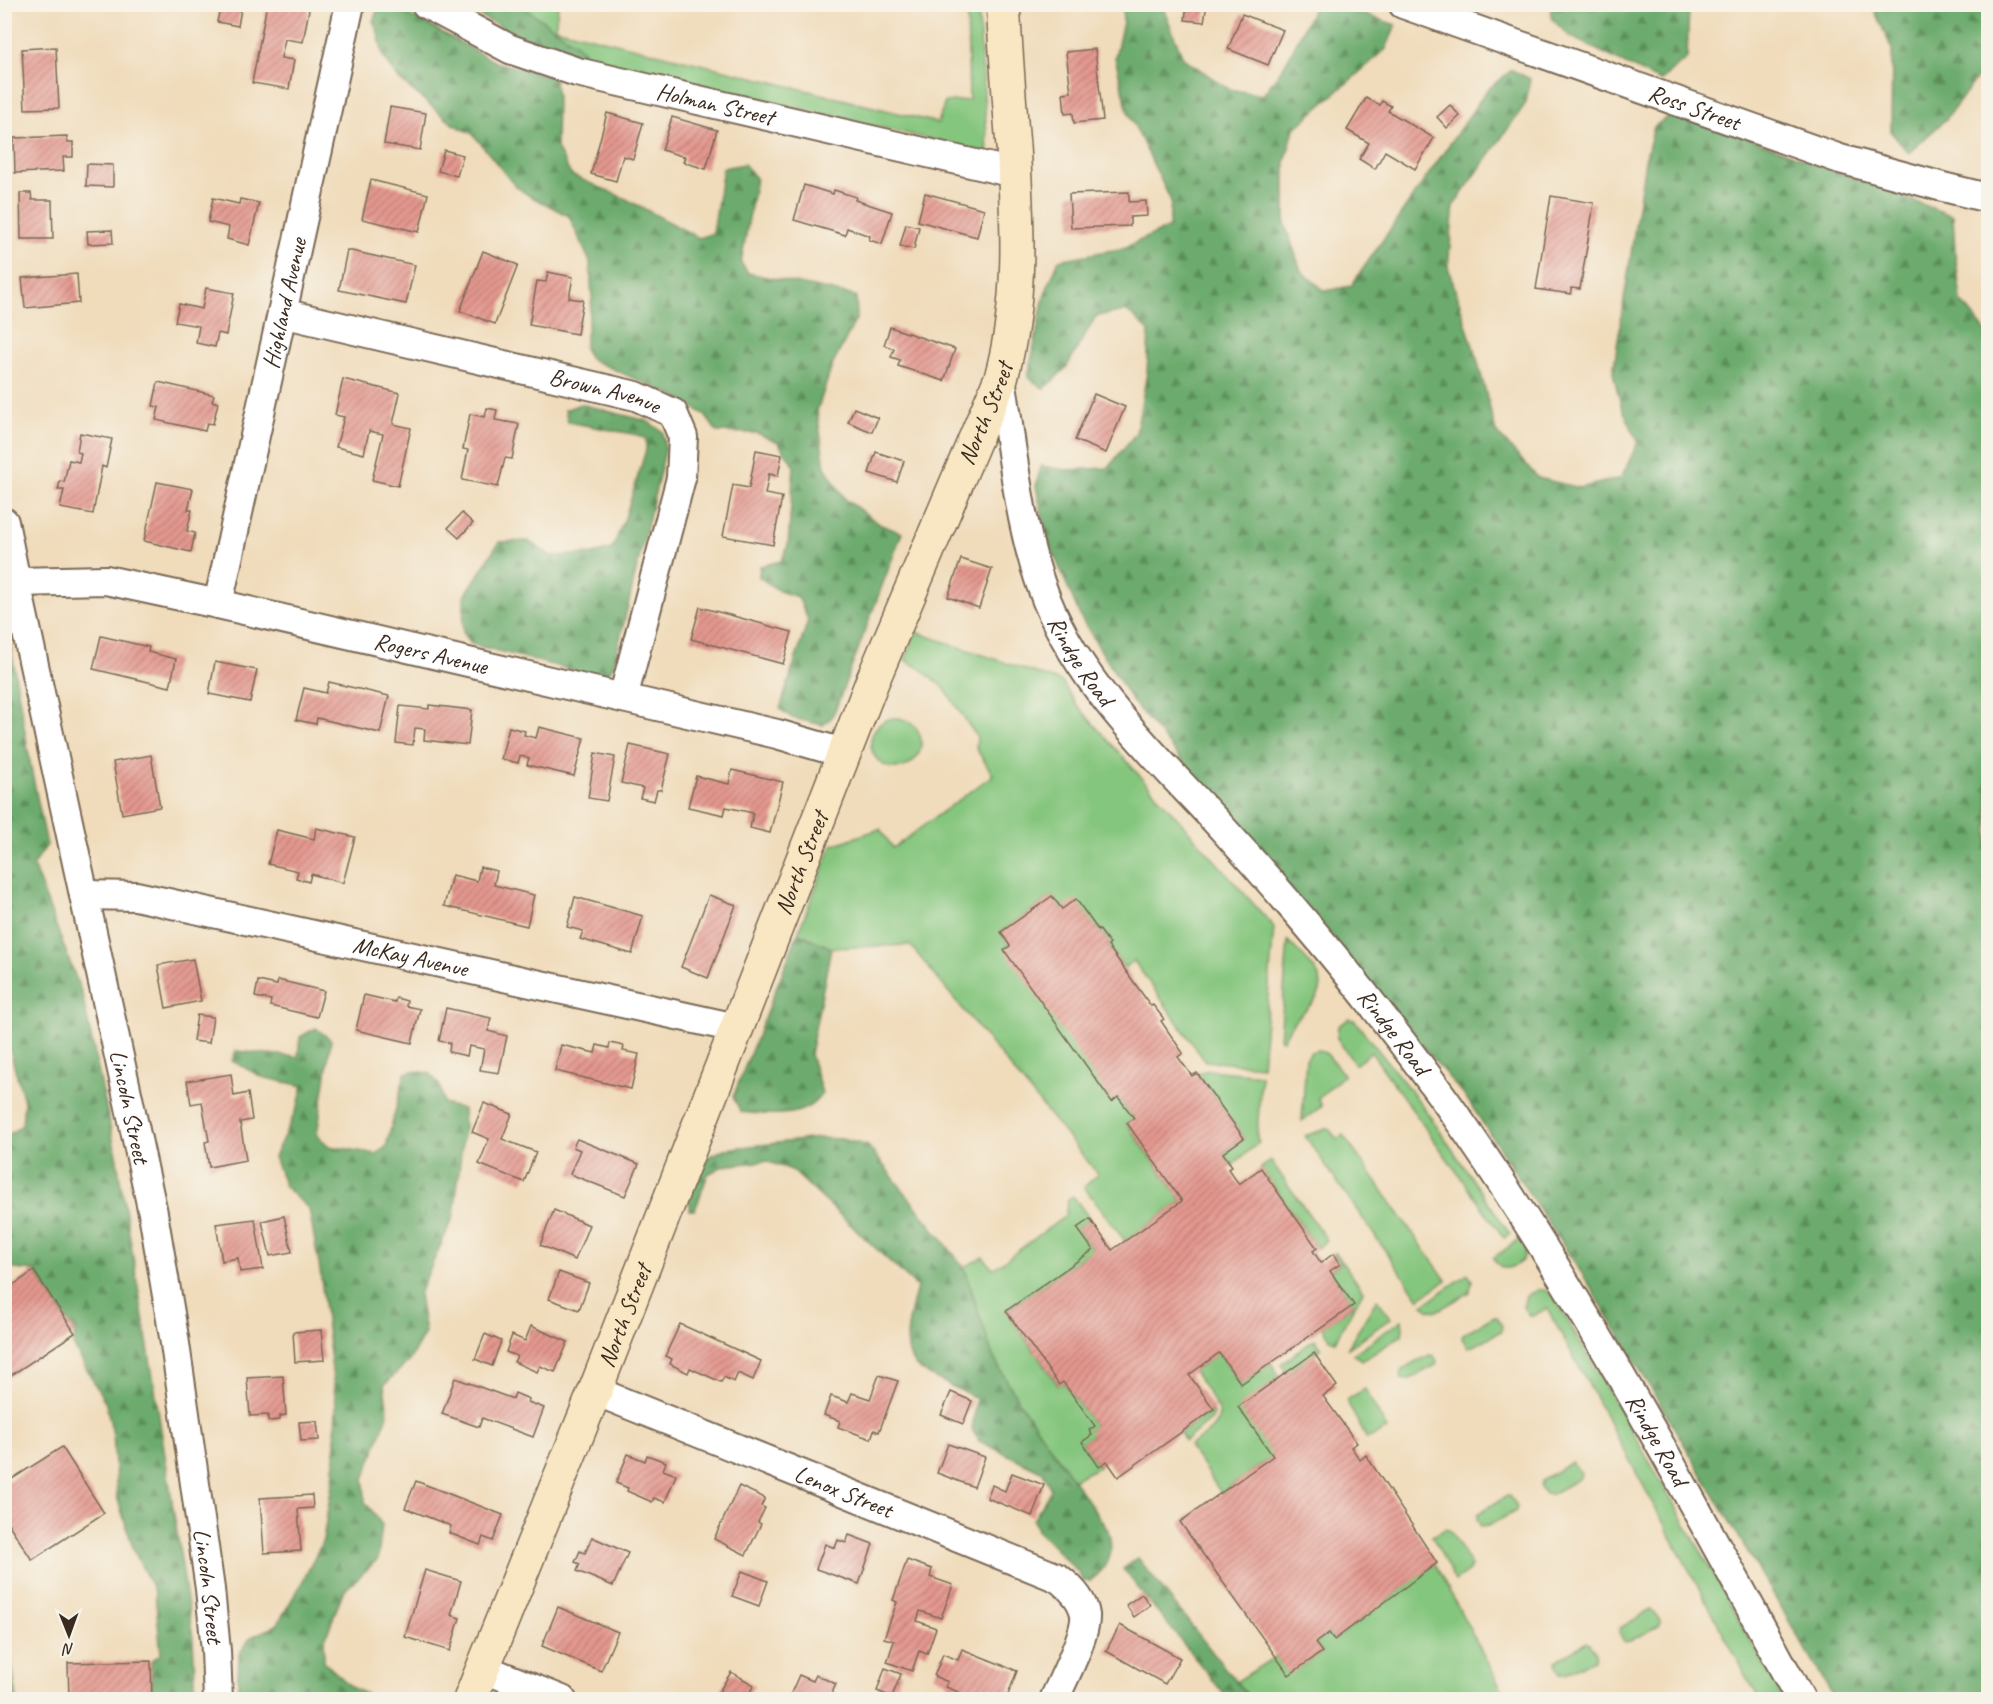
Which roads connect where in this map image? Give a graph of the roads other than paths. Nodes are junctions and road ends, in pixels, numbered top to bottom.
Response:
1 (350, 4) edge
2 (426, 4) edge
3 (1003, 4) edge
4 (1403, 4) edge
5 (1014, 173) junction
6 (1989, 198) edge
7 (282, 313) junction
8 (1001, 378) junction
9 (4, 522) edge
10 (16, 582) junction
11 (218, 604) junction
12 (622, 698) junction
13 (843, 753) junction
14 (84, 895) junction
15 (736, 1028) junction
16 (595, 1391) junction
17 (482, 1668) junction
18 (218, 1700) edge
19 (470, 1700) edge
20 (562, 1700) edge
21 (1054, 1700) edge
22 (1801, 1700) edge

1 - 7 street, Highland Avenue
2 - 5 street, Holman Street
3 - 5 street, North Street
4 - 6 street, Ross Street
5 - 8 street, North Street
7 - 11 street, Highland Avenue
7 - 12 street, Brown Avenue
8 - 13 street, North Street
8 - 22 street, Rindge Road
9 - 10 street, Lincoln Street
10 - 11 street, Rogers Avenue
10 - 14 street, Lincoln Street
11 - 12 street, Rogers Avenue
12 - 13 street, Rogers Avenue
13 - 15 street, North Street
14 - 15 street, McKay Avenue
14 - 18 street, Lincoln Street
15 - 16 street, North Street
16 - 17 street, North Street
16 - 21 street, Lenox Street
17 - 19 street, North Street
17 - 20 street

